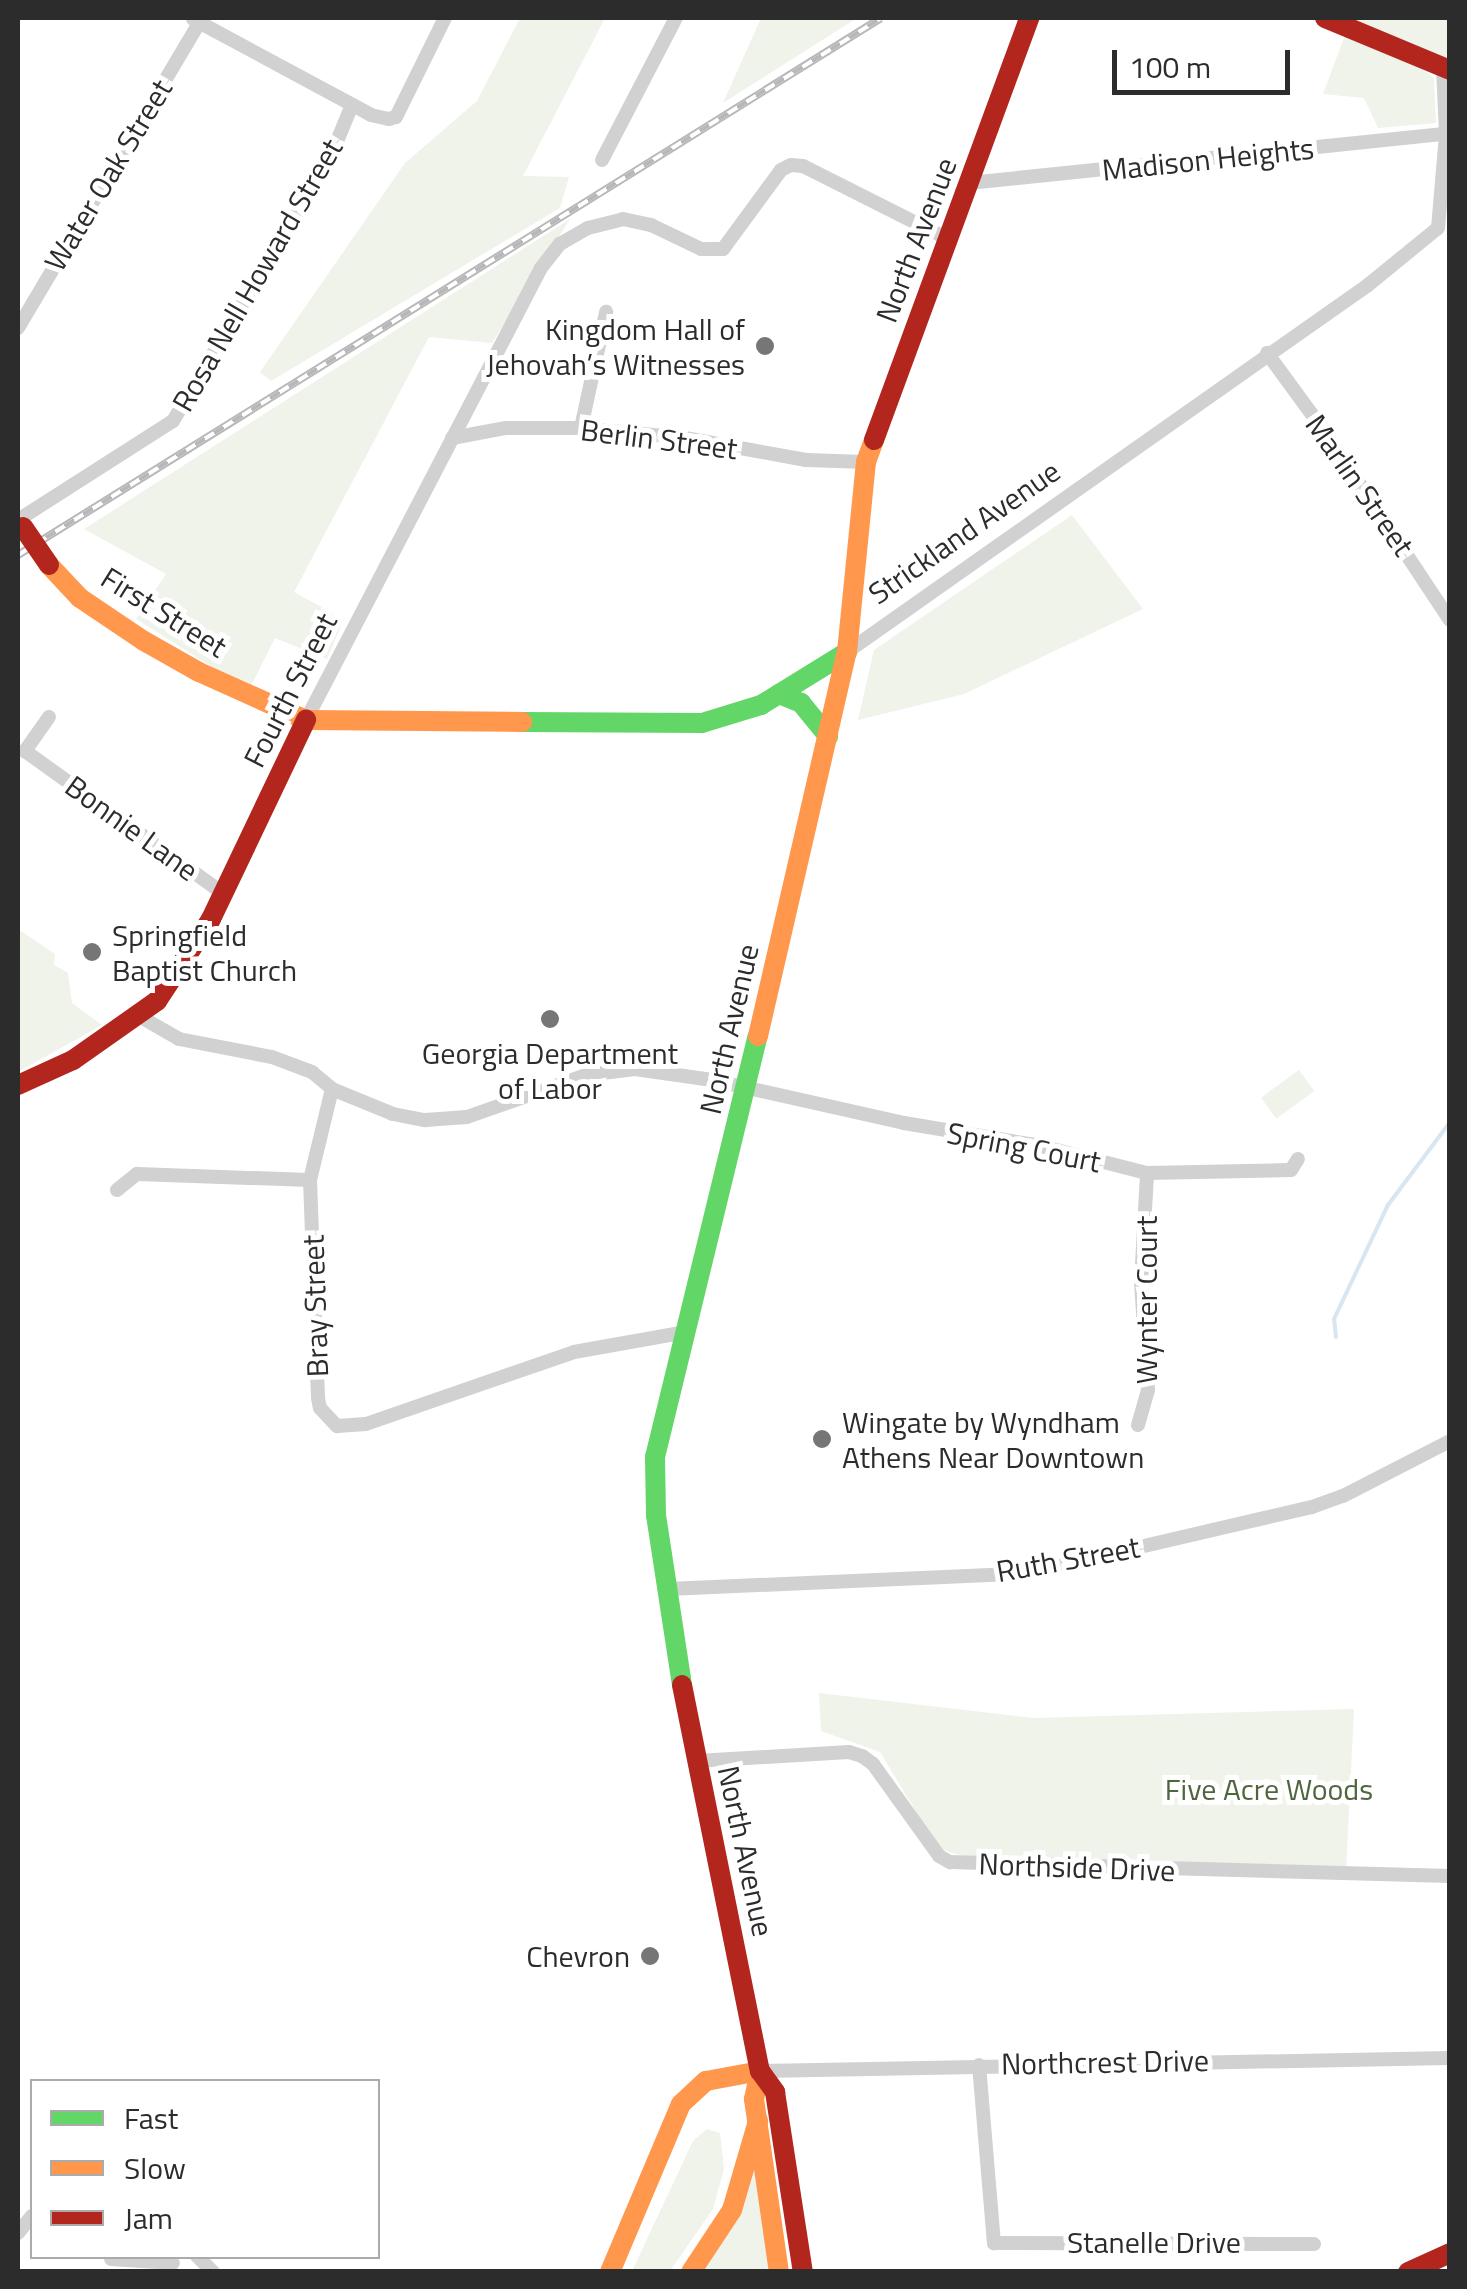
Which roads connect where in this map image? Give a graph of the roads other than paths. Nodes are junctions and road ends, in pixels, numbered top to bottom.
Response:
1 (445, 18) edge
2 (676, 18) edge
3 (1028, 18) edge
4 (1325, 18) edge
5 (195, 20) edge
6 (1446, 68) edge
7 (352, 105) junction
8 (1446, 134) junction
9 (602, 160) dead end
10 (969, 183) junction
11 (946, 238) junction
12 (606, 312) dead end
13 (18, 328) edge
14 (1267, 353) junction
15 (581, 428) junction
16 (452, 438) junction
17 (866, 462) junction
18 (19, 522) edge
19 (1450, 620) edge
20 (846, 652) junction
21 (780, 694) junction
22 (49, 717) dead end
23 (306, 720) junction
24 (828, 736) junction
25 (224, 894) junction
26 (139, 1016) junction
27 (18, 1085) edge
28 (332, 1089) junction
29 (746, 1089) junction
30 (1298, 1159) dead end
31 (1147, 1173) junction
32 (310, 1180) junction
33 (117, 1190) dead end
34 (686, 1332) junction
35 (1138, 1426) dead end
36 (1450, 1441) edge
37 (668, 1589) junction
38 (697, 1762) junction
39 (1450, 1876) edge
40 (1450, 2058) edge
41 (979, 2065) junction
42 (760, 2071) junction
43 (758, 2121) junction
44 (1314, 2244) dead end
45 (1450, 2252) edge
46 (110, 2259) dead end
47 (173, 2264) edge
48 (610, 2272) edge
49 (692, 2272) edge
50 (779, 2272) edge
51 (803, 2272) edge
52 (1408, 2272) edge

1 - 7 street, Rosa Nell Howard Street
2 - 9 street
3 - 10 main road, North Avenue
4 - 6 main road
5 - 7 street
5 - 13 street, Water Oak Street
6 - 8 street, Strickland Avenue
7 - 18 street, Rosa Nell Howard Street
8 - 10 street, Madison Heights
8 - 14 street, Strickland Avenue
10 - 11 main road, North Avenue
11 - 16 street, Fourth Street
11 - 17 main road, North Avenue
12 - 15 street
14 - 19 street, Marlin Street
14 - 20 street, Strickland Avenue
15 - 16 street, Berlin Street
15 - 17 street, Berlin Street
16 - 23 street, Fourth Street
17 - 20 main road, North Avenue
18 - 23 main road, First Street, bridge
20 - 21 main road, Strickland Avenue
20 - 24 main road, North Avenue
21 - 23 main road, Strickland Avenue
21 - 24 main road
22 - 25 street, Bonnie Lane
23 - 25 main road, Fourth Street
24 - 29 main road, North Avenue
25 - 26 main road, Fourth Street
26 - 27 main road, Fourth Street
26 - 28 street
28 - 29 street, Spring Court
28 - 32 street, Bray Street
29 - 31 street, Spring Court
29 - 34 main road, North Avenue
30 - 31 street, Spring Court
31 - 35 street, Wynter Court
32 - 33 street
32 - 34 street, Bray Street
34 - 37 main road, North Avenue
36 - 37 street, Ruth Street
37 - 38 main road, North Avenue
38 - 39 street, Northside Drive
38 - 42 main road, North Avenue
40 - 41 street, Northcrest Drive
41 - 42 street, Northcrest Drive
41 - 44 street, Stanelle Drive
42 - 43 main road, North Avenue
42 - 48 main road
42 - 51 main road, North Avenue
43 - 49 main road
43 - 50 main road, North Avenue
45 - 52 main road
46 - 47 street

